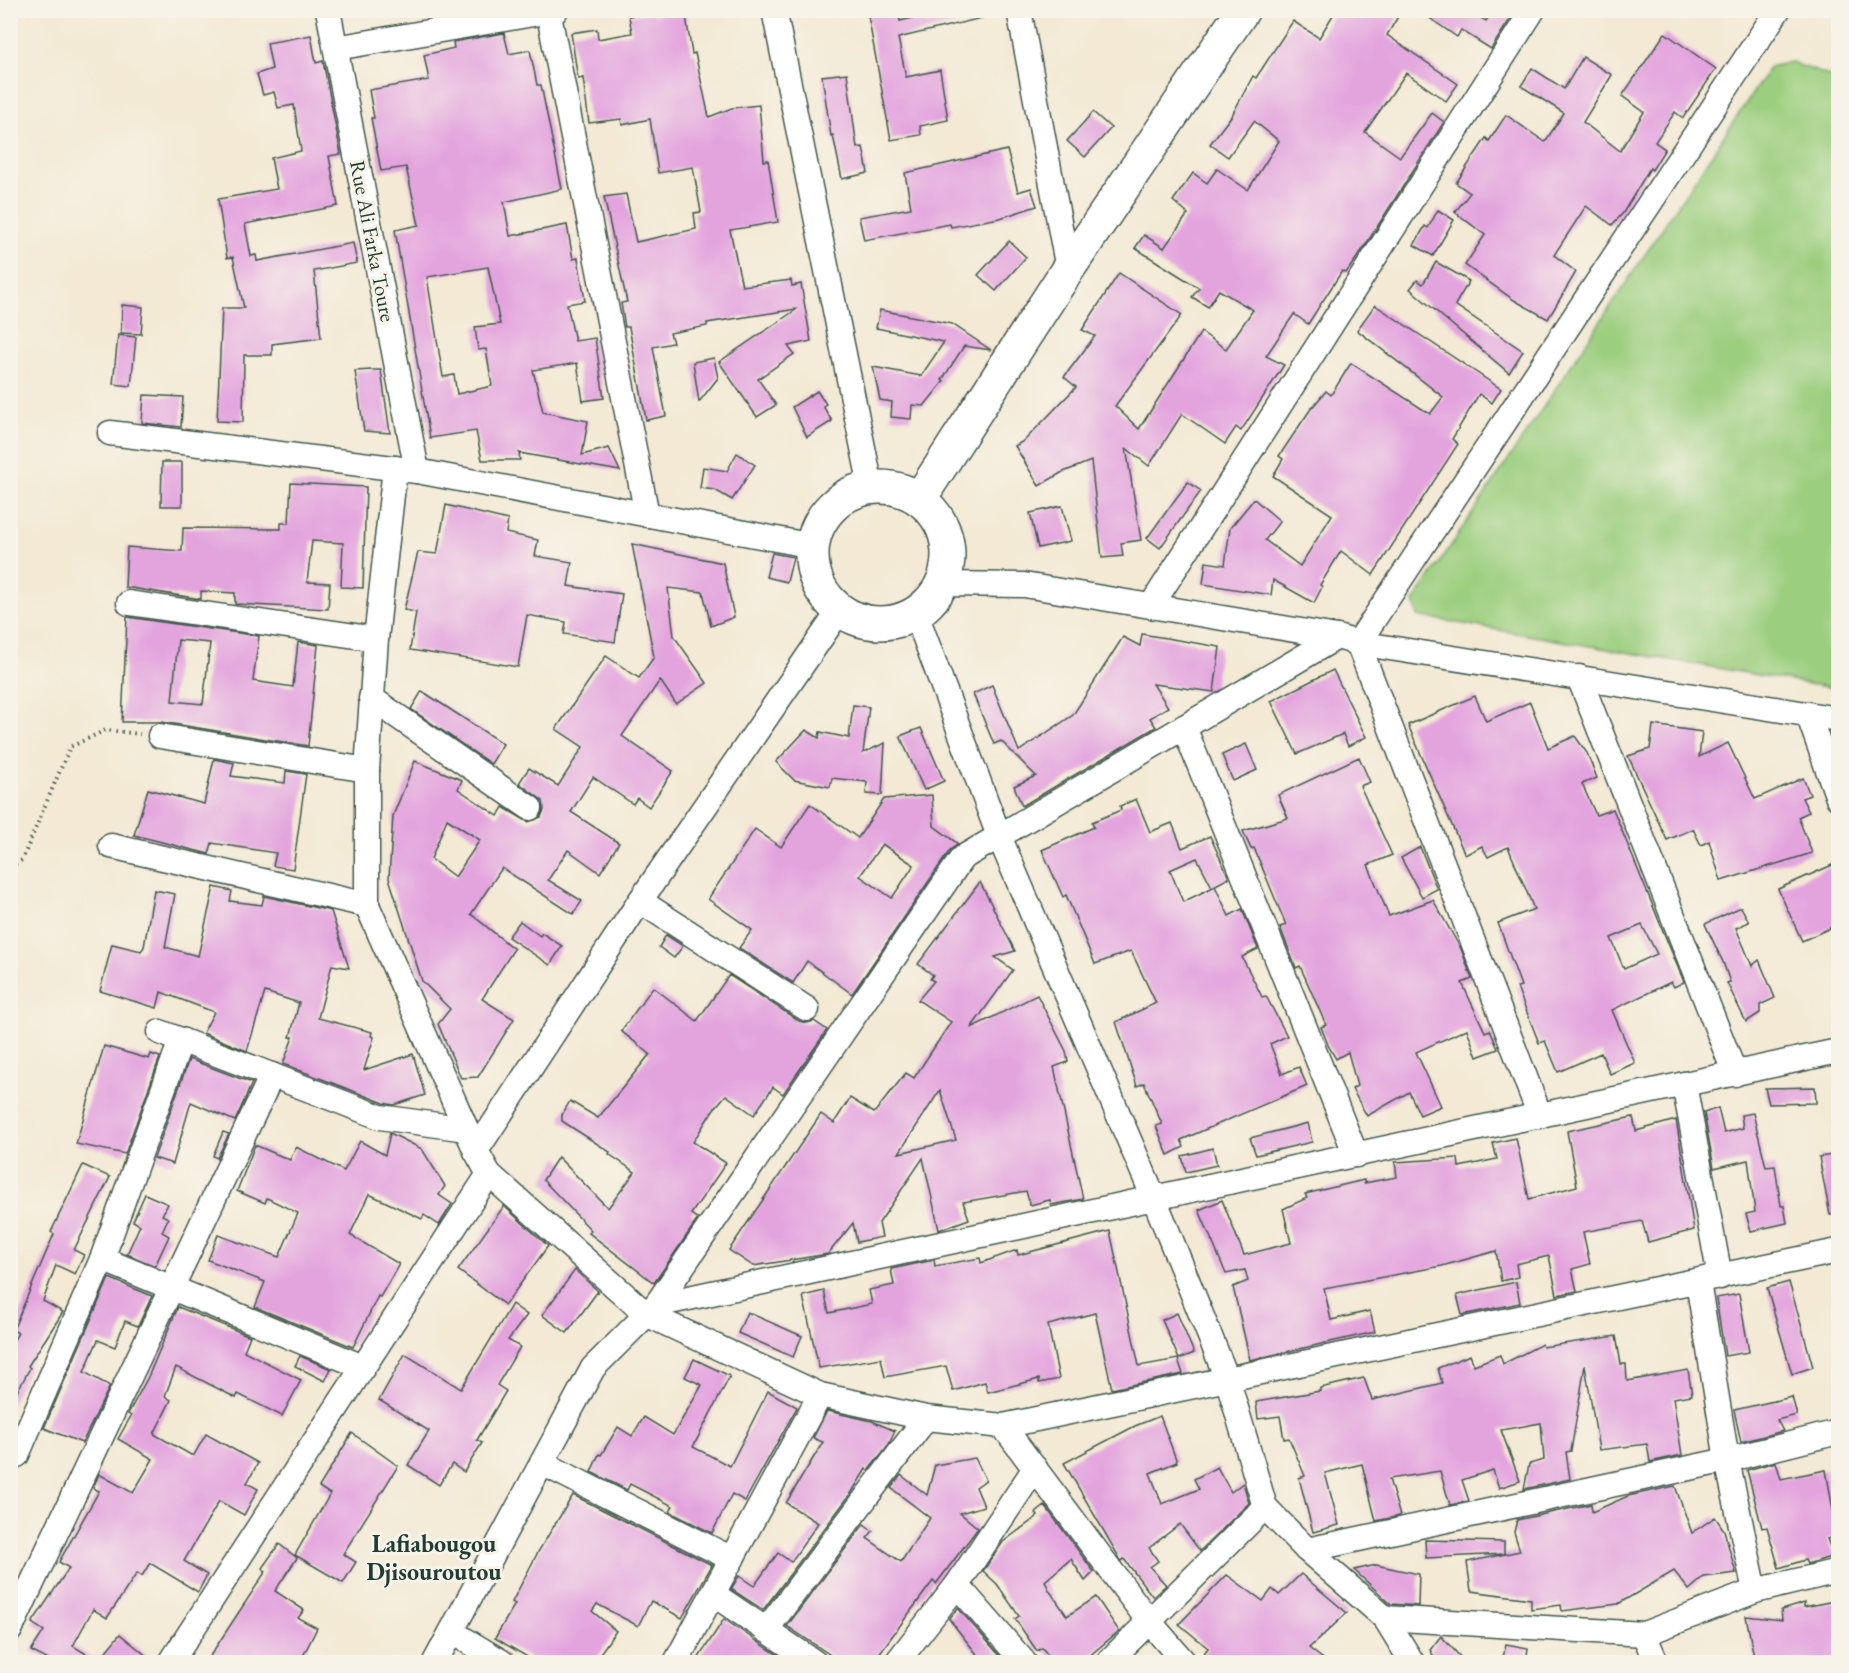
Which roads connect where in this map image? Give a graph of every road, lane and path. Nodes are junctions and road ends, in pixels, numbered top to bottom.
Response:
1 (328, 10) edge
2 (774, 10) edge
3 (1019, 10) edge
4 (1243, 10) edge
5 (1533, 10) edge
6 (1778, 10) edge
7 (550, 11) edge
8 (336, 48) junction
9 (1068, 269) junction
10 (110, 433) dead end
11 (406, 470) junction
12 (871, 487) junction
13 (920, 498) junction
14 (647, 515) junction
15 (813, 546) junction
16 (942, 584) junction
17 (129, 603) dead end
18 (1151, 606) junction
19 (840, 610) junction
20 (916, 614) junction
21 (376, 639) junction
22 (1348, 640) junction
23 (1579, 677) junction
24 (371, 698) junction
25 (1808, 714) junction
26 (1839, 719) edge
27 (1184, 727) junction
28 (160, 736) joint
29 (367, 770) junction
30 (1839, 798) edge
31 (530, 808) dead end
32 (999, 836) junction
33 (111, 846) dead end
34 (10, 867) edge
35 (640, 901) junction
36 (367, 905) junction
37 (807, 1009) dead end
38 (1839, 1052) edge
39 (1735, 1074) junction
40 (272, 1075) junction
41 (1684, 1084) junction
42 (1540, 1116) junction
43 (466, 1129) junction
44 (476, 1151) junction
45 (1356, 1155) junction
46 (489, 1174) junction
47 (1154, 1198) junction
48 (1839, 1251) edge
49 (102, 1259) junction
50 (1709, 1280) junction
51 (172, 1288) junction
52 (651, 1310) junction
53 (363, 1367) junction
54 (1228, 1381) junction
55 (820, 1395) junction
56 (926, 1418) junction
57 (1003, 1426) junction
58 (1839, 1432) edge
59 (17, 1455) dead end
60 (1727, 1460) junction
61 (542, 1463) junction
62 (1035, 1468) junction
63 (1265, 1508) junction
64 (1306, 1550) junction
65 (732, 1559) junction
66 (1839, 1571) edge
67 (957, 1585) junction
68 (1755, 1591) junction
69 (713, 1594) junction
70 (1385, 1618) junction
71 (1148, 1620) junction
72 (10, 1630) edge
73 (766, 1630) junction
74 (452, 1632) junction
75 (1644, 1634) junction
76 (171, 1662) edge
77 (435, 1662) edge
78 (502, 1662) edge
79 (676, 1662) edge
80 (814, 1662) edge
81 (897, 1662) edge
82 (1024, 1662) edge
83 (1108, 1662) edge
84 (1184, 1662) edge
85 (1412, 1662) edge
86 (1656, 1662) edge

1 - 8 street, Rue Ali Farka Toure
2 - 12 street
3 - 9 street
4 - 9 street
5 - 18 street
6 - 22 street
7 - 8 street
7 - 14 street
8 - 11 street, Rue Ali Farka Toure
9 - 13 street
10 - 11 street
11 - 14 street
11 - 21 street, Rue Ali Farka Toure
12 - 13 street
12 - 15 street
13 - 16 street
14 - 15 street
15 - 19 street
16 - 18 street
16 - 20 street
17 - 21 street
18 - 22 street
19 - 20 street
19 - 35 street
20 - 32 street
21 - 24 street, Rue Ali Farka Toure
22 - 23 street
22 - 27 street
22 - 42 street
23 - 25 street
23 - 39 street
24 - 29 street, Rue Ali Farka Toure
24 - 31 street
25 - 26 street
25 - 30 street
27 - 32 street
27 - 45 street
28 - 29 street
28 - 34 path
29 - 36 street, Rue Ali Farka Toure
32 - 47 street
32 - 52 street
33 - 36 street
35 - 37 street
35 - 44 street
36 - 43 street
38 - 39 street
39 - 41 street
40 - 43 street
40 - 49 street
40 - 51 street
41 - 42 street
41 - 50 street
42 - 45 street
43 - 44 street
44 - 46 street
45 - 47 street
46 - 52 street
46 - 53 street
47 - 52 street
47 - 54 street
48 - 50 street
49 - 51 street
49 - 59 street
50 - 54 street
50 - 60 street
51 - 53 street
51 - 72 street
52 - 55 street
52 - 61 street
53 - 76 street
54 - 57 street
54 - 63 street
55 - 56 street
55 - 65 street
56 - 57 street
56 - 73 street
57 - 62 street
58 - 60 street
60 - 64 street
60 - 68 street
61 - 65 street
61 - 74 street
62 - 67 street
62 - 71 street
63 - 64 street
63 - 71 street
64 - 70 street
65 - 69 street
66 - 68 street
67 - 81 street
67 - 82 street
68 - 75 street
69 - 73 street
69 - 79 street
70 - 75 street
70 - 85 street
71 - 83 street
71 - 84 street
73 - 80 street
74 - 77 street
74 - 78 street
75 - 86 street

